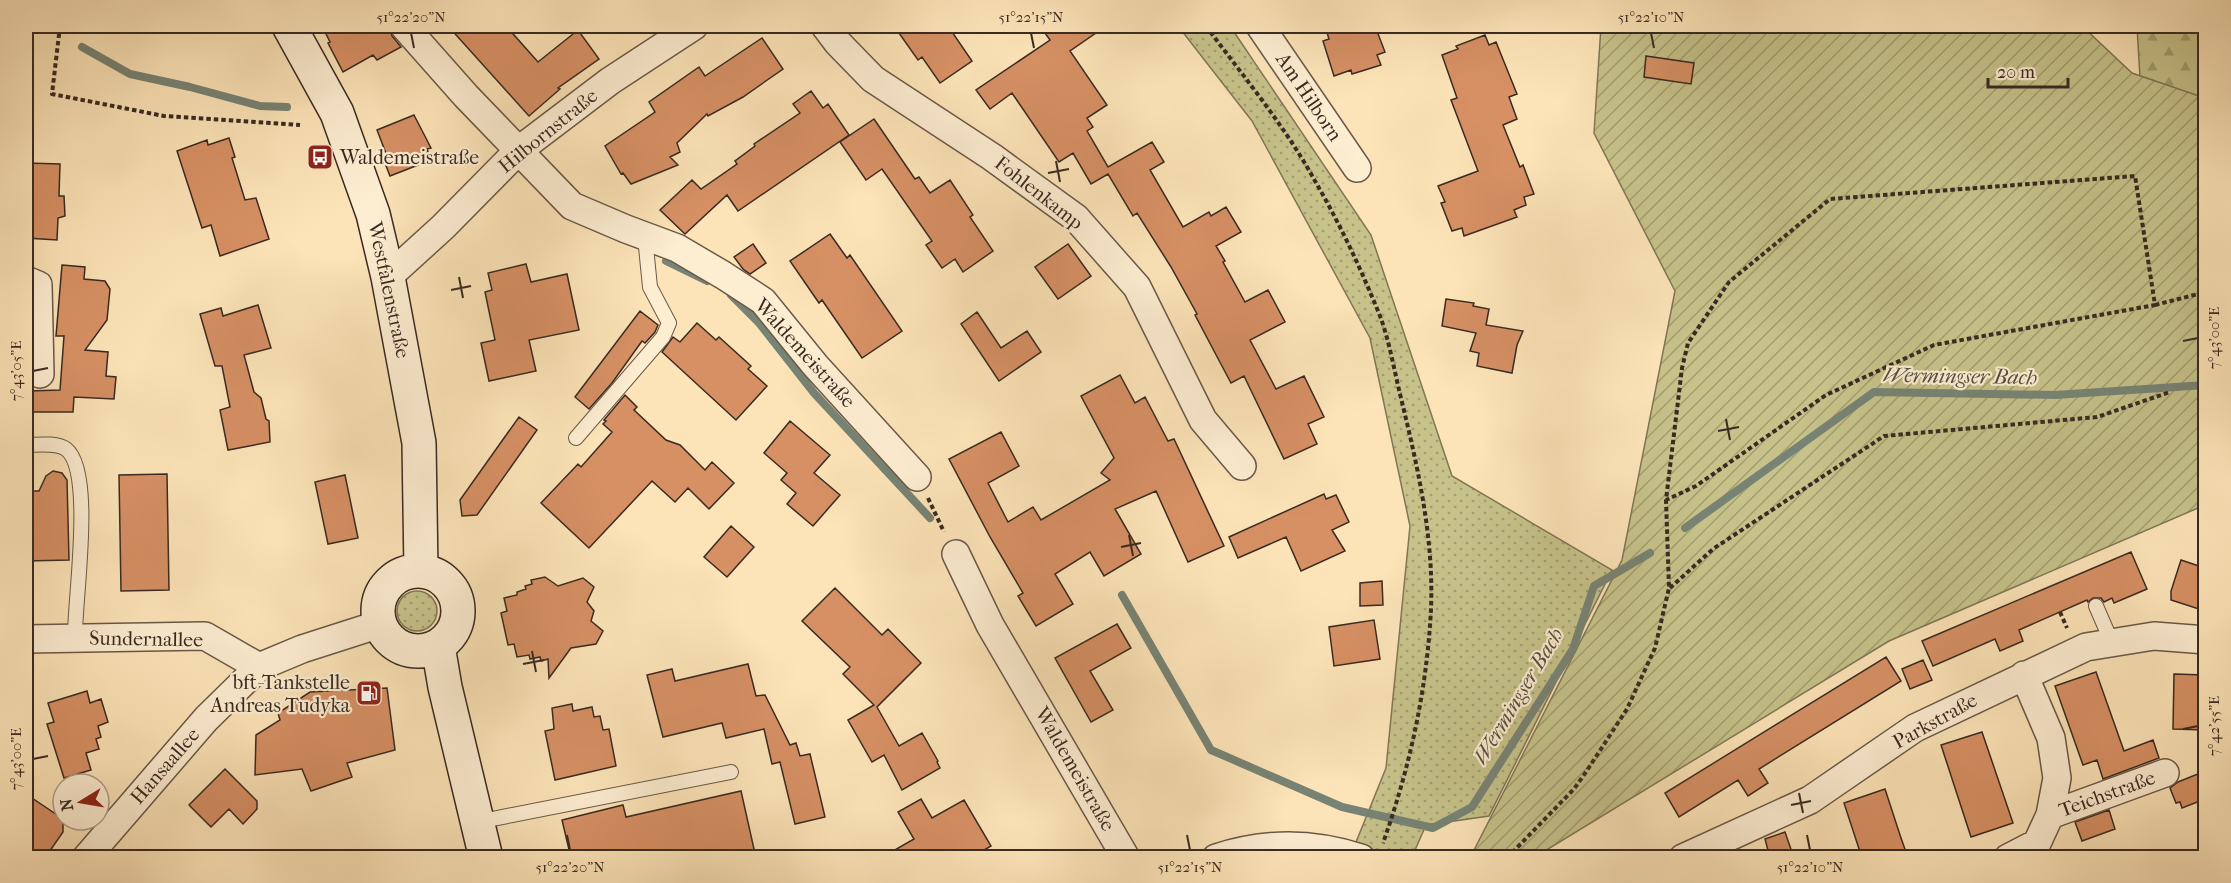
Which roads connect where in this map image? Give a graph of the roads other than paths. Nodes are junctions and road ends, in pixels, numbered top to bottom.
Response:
1 (289, 26) edge
2 (404, 26) edge
3 (694, 26) edge
4 (825, 26) edge
5 (1260, 26) edge
6 (519, 150) junction
7 (1357, 168) dead end
8 (645, 237) junction
9 (388, 277) junction
10 (26, 280) edge
11 (40, 374) dead end
12 (576, 438) dead end
13 (26, 445) edge
14 (1242, 466) dead end
15 (917, 477) road end
16 (956, 554) road end
17 (422, 571) junction
18 (2096, 606) dead end
19 (380, 624) junction
20 (75, 638) junction
21 (26, 639) edge
22 (2205, 640) edge
23 (2112, 643) junction
24 (438, 646) junction
25 (259, 667) junction
26 (2024, 675) junction
27 (731, 772) dead end
28 (2165, 773) dead end
29 (2050, 815) junction
30 (477, 822) junction
31 (1370, 855) edge
32 (87, 858) edge
33 (486, 858) edge
34 (1126, 858) edge
35 (1216, 858) edge
36 (1683, 858) edge
37 (2008, 858) edge

1 - 9 main road, Westfalenstraße
2 - 6 street, Waldemeistraße
3 - 6 street, Hilbornstraße
4 - 14 street, Fohlenkamp
5 - 7 street, Am Hilborn
6 - 8 street, Waldemeistraße
6 - 9 street, Hilbornstraße
8 - 12 lane
8 - 15 street, Waldemeistraße
9 - 17 main road, Westfalenstraße
10 - 11 street
13 - 20 lane
16 - 34 street, Waldemeistraße
17 - 19 main road
17 - 24 main road
18 - 23 lane
19 - 24 main road
19 - 25 street, Hansaallee
20 - 21 street, Sundernallee
20 - 25 street, Sundernallee
22 - 23 street, Parkstraße
23 - 26 street, Parkstraße
24 - 30 main road
25 - 32 street, Hansaallee
26 - 29 street
26 - 36 street, Parkstraße
27 - 30 lane
28 - 29 street, Teichstraße
29 - 37 street
30 - 33 main road
31 - 35 street

